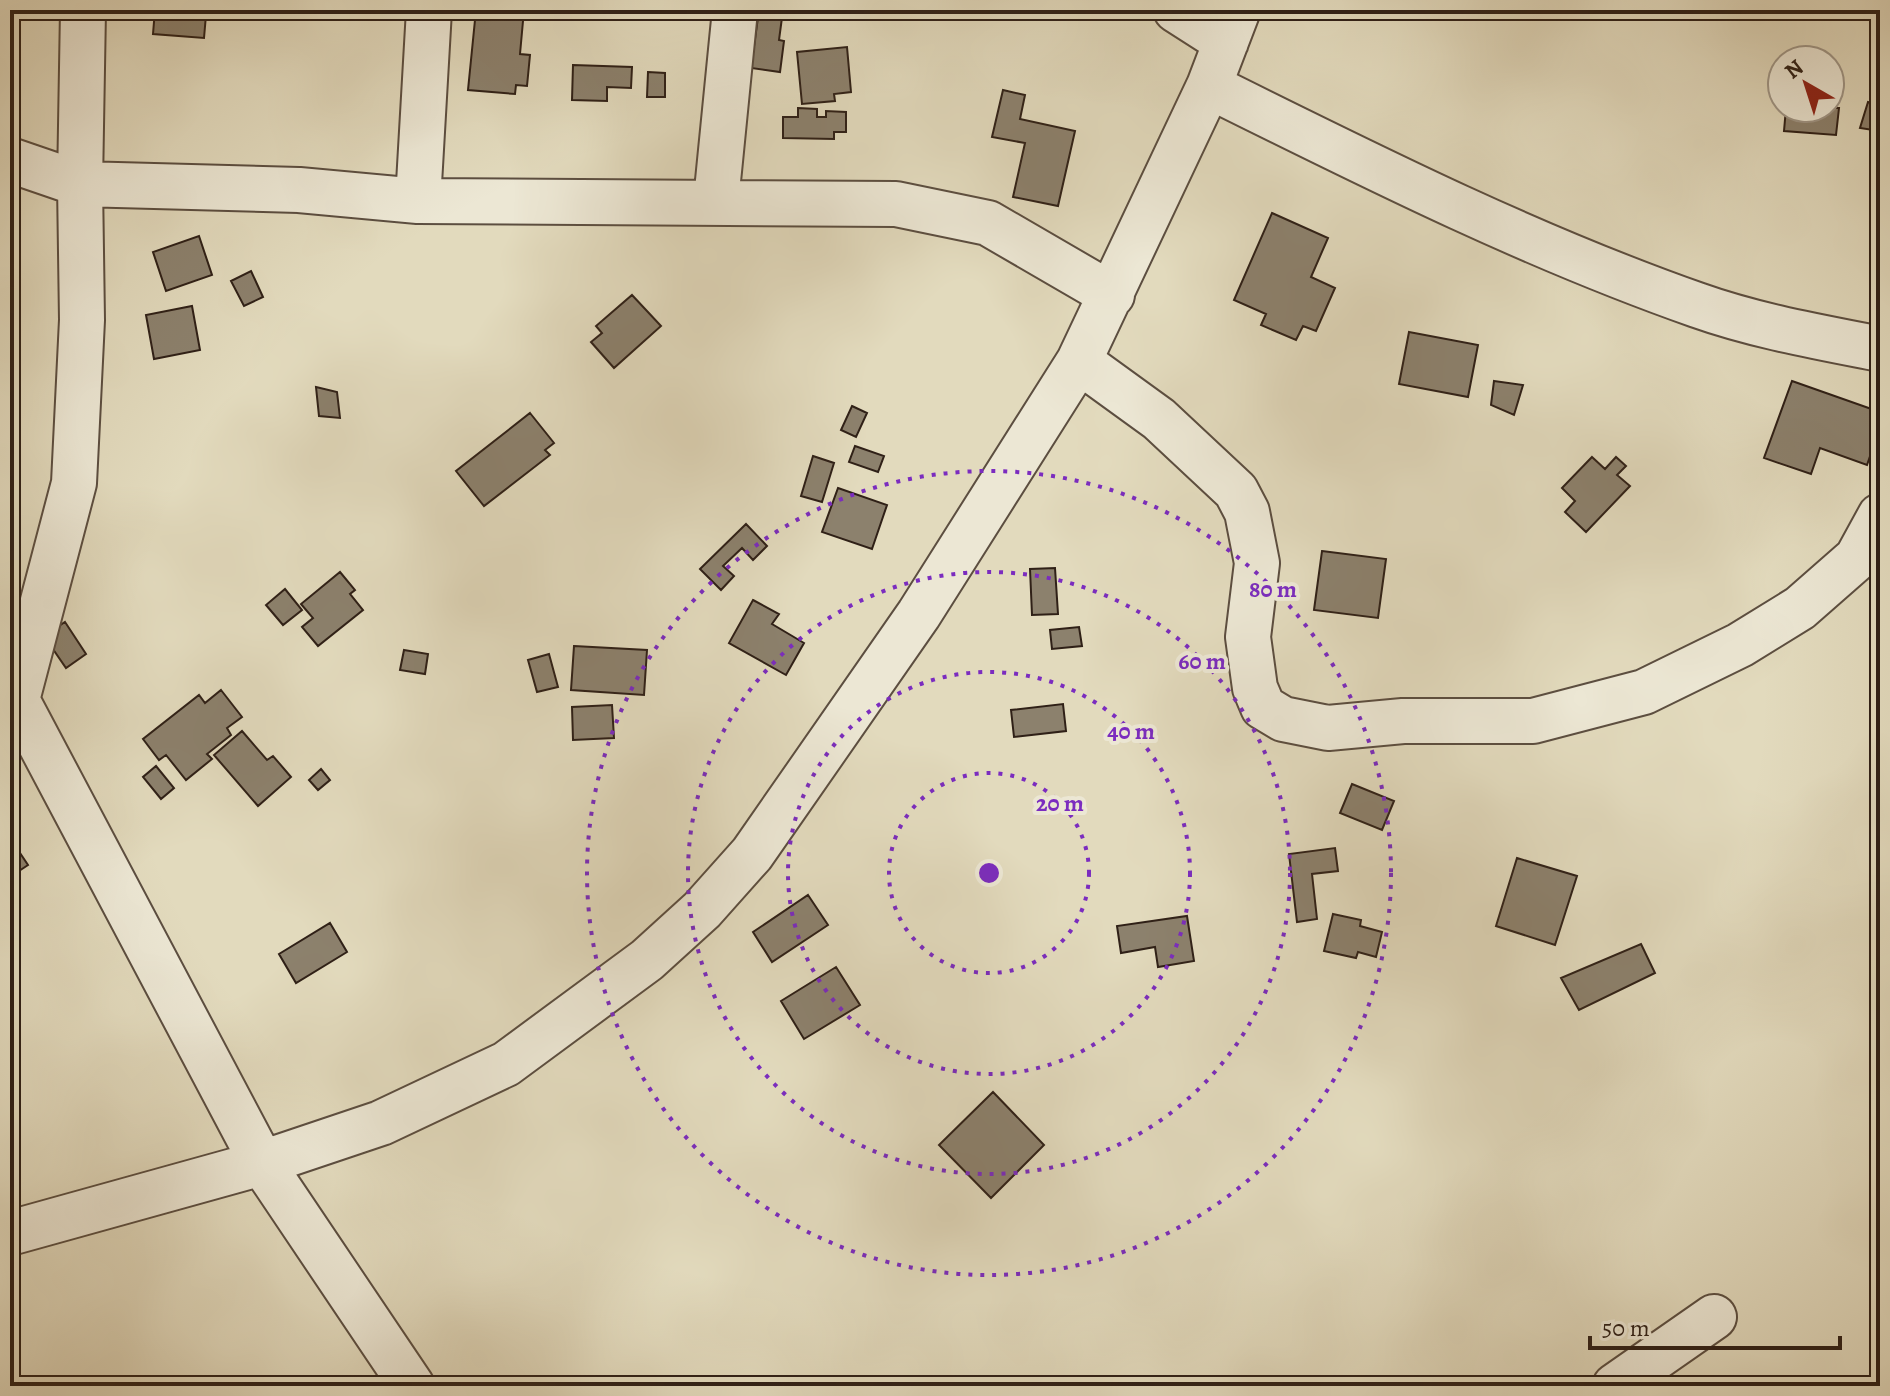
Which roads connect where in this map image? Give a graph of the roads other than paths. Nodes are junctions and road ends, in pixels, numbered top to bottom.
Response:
1 (83, 10) edge
2 (429, 10) edge
3 (735, 10) edge
4 (1176, 10) edge
5 (1232, 26) edge
6 (1209, 86) junction
7 (10, 160) edge
8 (80, 184) junction
9 (418, 201) junction
10 (716, 201) junction
11 (1112, 295) junction
12 (1880, 349) edge
13 (1079, 361) junction
14 (1880, 516) edge
15 (1869, 567) edge
16 (14, 697) edge
17 (262, 1163) junction
18 (10, 1233) edge
19 (1714, 1317) dead end
20 (412, 1386) edge
21 (1615, 1386) edge

1 - 8 street
2 - 9 street
3 - 10 street
4 - 5 street
5 - 6 street
6 - 11 street
6 - 12 street
7 - 8 street
8 - 9 street
8 - 16 street
9 - 10 street
10 - 11 street
11 - 13 street
13 - 15 street
13 - 17 street
14 - 15 street
16 - 17 street
17 - 18 street
17 - 20 street
19 - 21 street

